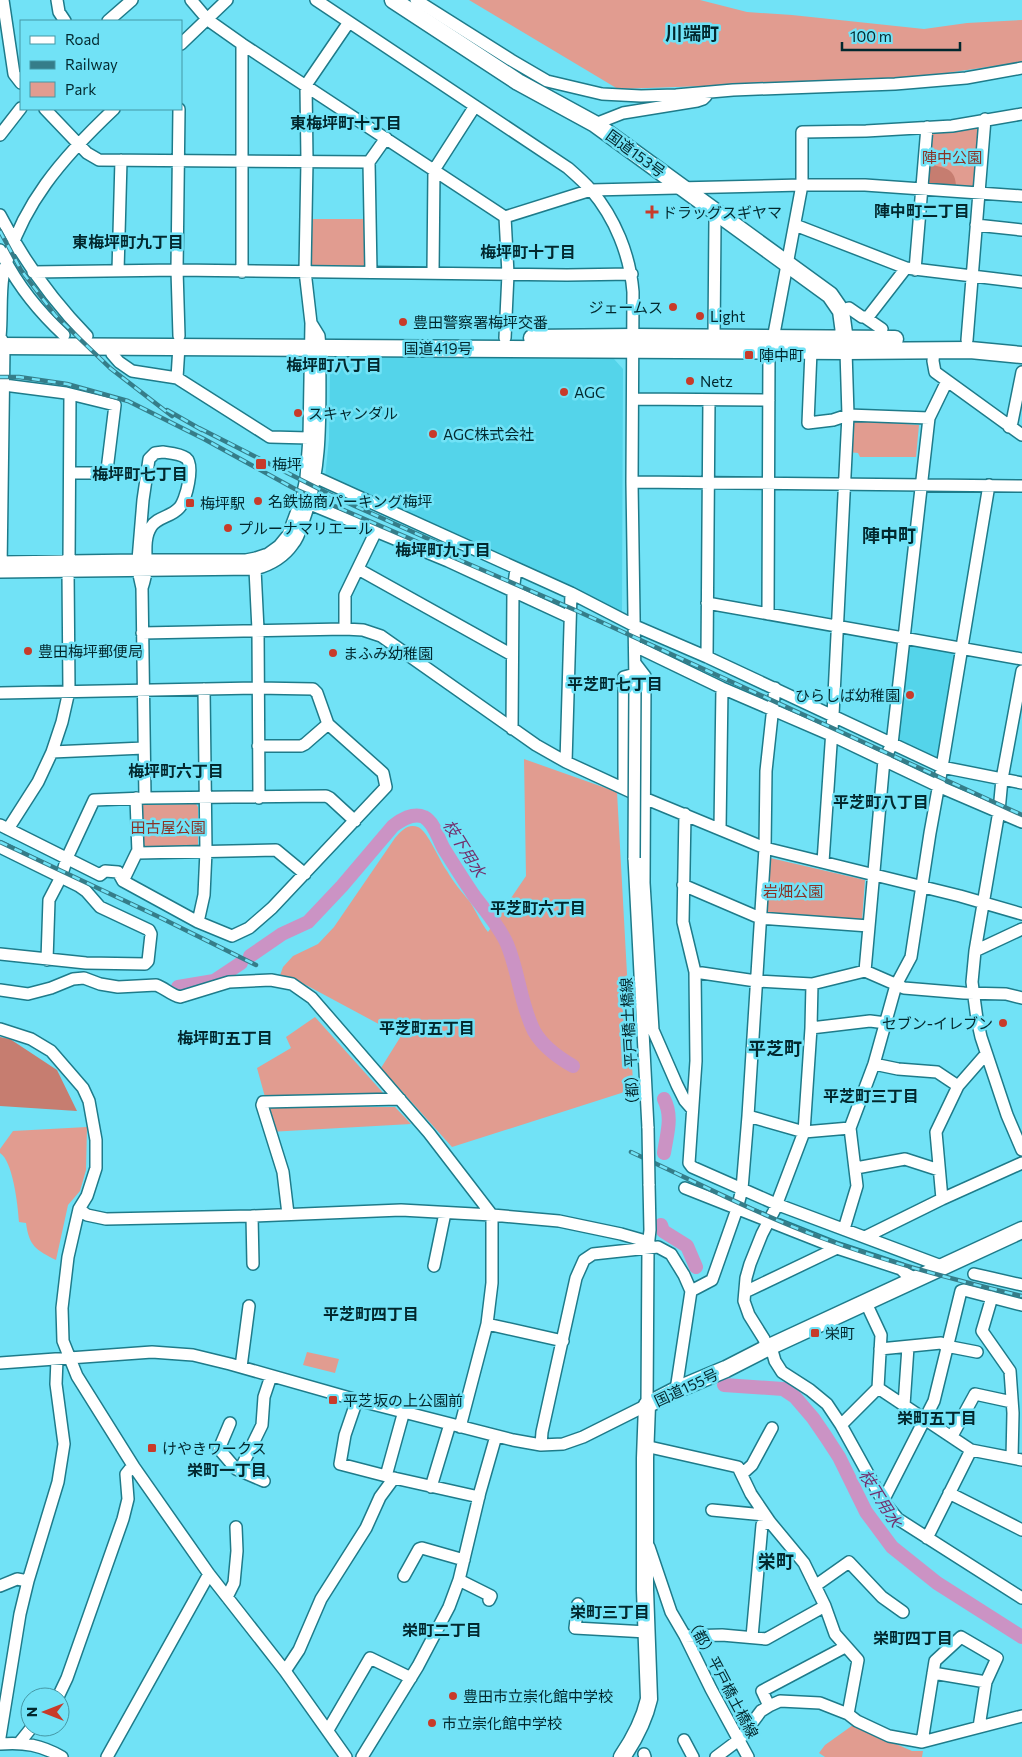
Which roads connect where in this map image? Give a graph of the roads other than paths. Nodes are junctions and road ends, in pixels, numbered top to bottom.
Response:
1 (3, 0) edge
2 (57, 0) edge
3 (192, 0) edge
4 (227, 0) edge
5 (316, 0) edge
6 (393, 0) edge
7 (416, 0) edge
8 (125, 2) edge
9 (64, 20) edge
10 (109, 20) edge
11 (208, 20) junction
12 (349, 22) junction
13 (4, 24) edge
14 (182, 43) edge
15 (242, 44) junction
16 (1022, 68) edge
17 (20, 82) edge
18 (306, 85) junction
19 (709, 92) junction
20 (475, 106) junction
21 (20, 109) edge
22 (47, 110) edge
23 (113, 110) edge
24 (179, 110) edge
25 (1022, 114) edge
26 (985, 119) junction
27 (595, 124) junction
28 (927, 127) junction
29 (0, 135) edge
30 (386, 138) junction
31 (77, 144) junction
32 (121, 160) junction
33 (179, 161) junction
34 (243, 161) junction
35 (307, 161) junction
36 (369, 162) junction
37 (434, 170) junction
38 (802, 185) junction
39 (685, 188) junction
40 (922, 188) junction
41 (591, 190) junction
42 (979, 193) junction
43 (1022, 196) edge
44 (717, 212) junction
45 (0, 215) edge
46 (505, 216) junction
47 (795, 225) junction
48 (976, 225) junction
49 (1022, 230) edge
50 (14, 243) junction
51 (0, 250) edge
52 (788, 264) junction
53 (7, 265) junction
54 (911, 269) junction
55 (118, 270) junction
56 (177, 270) junction
57 (305, 271) junction
58 (33, 272) junction
59 (242, 272) junction
60 (371, 272) junction
61 (433, 272) junction
62 (508, 274) junction
63 (632, 274) junction
64 (972, 277) junction
65 (1022, 282) edge
66 (0, 302) edge
67 (841, 311) junction
68 (866, 318) junction
69 (882, 329) dead end
70 (64, 336) junction
71 (87, 336) junction
72 (314, 338) junction
73 (505, 338) junction
74 (714, 338) junction
75 (1, 340) edge
76 (967, 340) junction
77 (180, 341) junction
78 (634, 343) junction
79 (771, 344) junction
80 (1022, 344) edge
81 (846, 345) junction
82 (111, 347) junction
83 (934, 349) junction
84 (811, 351) junction
85 (1022, 355) edge
86 (1022, 372) edge
87 (177, 378) junction
88 (947, 381) junction
89 (4, 385) junction
90 (70, 394) junction
91 (632, 399) junction
92 (709, 400) junction
93 (768, 400) junction
94 (848, 416) junction
95 (929, 418) junction
96 (1009, 427) junction
97 (1022, 435) edge
98 (309, 438) junction
99 (70, 473) junction
100 (316, 477) junction
101 (632, 482) junction
102 (709, 482) junction
103 (769, 484) junction
104 (844, 484) junction
105 (920, 485) junction
106 (989, 485) junction
107 (1022, 486) edge
108 (310, 504) junction
109 (376, 531) junction
110 (142, 565) junction
111 (68, 567) junction
112 (255, 568) junction
113 (358, 568) junction
114 (516, 568) junction
115 (0, 569) edge
116 (514, 591) junction
117 (571, 593) junction
118 (707, 603) junction
119 (768, 614) junction
120 (569, 617) junction
121 (635, 626) junction
122 (838, 627) junction
123 (345, 629) junction
124 (258, 630) junction
125 (142, 633) junction
126 (904, 638) junction
127 (635, 646) junction
128 (962, 648) junction
129 (512, 655) junction
130 (707, 657) junction
131 (1022, 659) edge
132 (1022, 671) edge
133 (635, 673) junction
134 (257, 688) junction
135 (722, 688) junction
136 (775, 688) junction
137 (204, 689) junction
138 (69, 691) junction
139 (143, 691) junction
140 (0, 693) edge
141 (773, 710) junction
142 (833, 715) junction
143 (328, 724) junction
144 (512, 729) junction
145 (831, 735) junction
146 (892, 744) junction
147 (258, 746) junction
148 (144, 748) junction
149 (52, 752) junction
150 (884, 760) junction
151 (566, 762) junction
152 (942, 767) junction
153 (1002, 779) junction
154 (1022, 783) edge
155 (938, 786) junction
156 (624, 787) junction
157 (140, 798) junction
158 (205, 798) junction
159 (259, 798) junction
160 (644, 798) junction
161 (999, 811) junction
162 (684, 814) junction
163 (355, 821) junction
164 (1022, 822) edge
165 (4, 827) edge
166 (720, 829) junction
167 (0, 847) edge
168 (765, 848) junction
169 (206, 851) junction
170 (137, 852) junction
171 (67, 858) junction
172 (823, 862) junction
173 (305, 874) junction
174 (874, 875) junction
175 (60, 877) junction
176 (123, 881) junction
177 (683, 885) junction
178 (922, 887) junction
179 (983, 902) junction
180 (1022, 914) edge
181 (760, 918) junction
182 (198, 922) junction
183 (869, 926) junction
184 (1022, 929) edge
185 (975, 951) junction
186 (0, 954) edge
187 (48, 960) junction
188 (86, 963) junction
189 (865, 971) junction
190 (695, 972) junction
191 (84, 978) junction
192 (756, 980) junction
193 (812, 984) junction
194 (896, 985) junction
195 (0, 990) edge
196 (973, 993) junction
197 (1022, 998) edge
198 (886, 1023) junction
199 (811, 1028) junction
200 (0, 1029) edge
201 (986, 1054) junction
202 (874, 1064) junction
203 (958, 1086) junction
204 (400, 1099) junction
205 (692, 1109) junction
206 (748, 1116) junction
207 (850, 1128) junction
208 (804, 1132) junction
209 (1022, 1150) edge
210 (1022, 1163) edge
211 (856, 1168) junction
212 (939, 1170) junction
213 (685, 1188) dead end
214 (742, 1189) junction
215 (942, 1199) junction
216 (776, 1204) junction
217 (79, 1209) junction
218 (737, 1209) junction
219 (445, 1213) junction
220 (288, 1214) junction
221 (492, 1215) junction
222 (252, 1216) junction
223 (769, 1221) junction
224 (844, 1229) junction
225 (1022, 1230) edge
226 (865, 1237) junction
227 (648, 1245) junction
228 (837, 1248) junction
229 (254, 1264) dead end
230 (434, 1266) dead end
231 (944, 1266) junction
232 (974, 1274) dead end
233 (916, 1279) junction
234 (1022, 1285) edge
235 (691, 1291) junction
236 (745, 1292) junction
237 (992, 1297) junction
238 (866, 1303) junction
239 (1022, 1305) edge
240 (248, 1306) dead end
241 (487, 1324) junction
242 (563, 1341) junction
243 (946, 1346) junction
244 (908, 1347) junction
245 (767, 1348) junction
246 (880, 1349) junction
247 (976, 1352) dead end
248 (70, 1358) junction
249 (57, 1359) junction
250 (0, 1363) edge
251 (240, 1367) junction
252 (271, 1376) junction
253 (878, 1388) junction
254 (676, 1390) junction
255 (357, 1400) junction
256 (647, 1405) junction
257 (904, 1405) junction
258 (1016, 1409) edge
259 (404, 1411) junction
260 (925, 1419) junction
261 (230, 1422) dead end
262 (455, 1425) junction
263 (841, 1425) junction
264 (772, 1428) dead end
265 (496, 1436) junction
266 (952, 1436) junction
267 (541, 1445) junction
268 (645, 1446) junction
269 (971, 1450) junction
270 (1017, 1459) edge
271 (134, 1467) junction
272 (240, 1470) junction
273 (742, 1474) junction
274 (390, 1477) junction
275 (264, 1481) dead end
276 (431, 1487) junction
277 (949, 1492) junction
278 (479, 1498) junction
279 (883, 1501) junction
280 (712, 1510) dead end
281 (768, 1518) junction
282 (236, 1528) dead end
283 (1022, 1530) edge
284 (645, 1538) junction
285 (927, 1538) junction
286 (464, 1560) junction
287 (209, 1574) junction
288 (404, 1576) dead end
289 (459, 1580) junction
290 (28, 1581) junction
291 (0, 1586) edge
292 (815, 1586) junction
293 (227, 1597) junction
294 (645, 1598) junction
295 (1022, 1598) edge
296 (489, 1600) dead end
297 (578, 1604) dead end
298 (825, 1606) junction
299 (670, 1612) junction
300 (903, 1612) dead end
301 (647, 1632) junction
302 (685, 1636) junction
303 (752, 1637) junction
304 (845, 1647) junction
305 (284, 1671) junction
306 (933, 1673) junction
307 (410, 1678) junction
308 (986, 1682) junction
309 (63, 1687) edge
310 (769, 1706) junction
311 (848, 1714) junction
312 (1022, 1716) edge
313 (979, 1727) junction
314 (328, 1730) junction
315 (0, 1737) edge
316 (24, 1737) edge
317 (740, 1739) junction
318 (684, 1740) dead end
319 (20, 1742) junction
320 (922, 1742) junction
321 (0, 1744) edge
322 (62, 1757) edge
323 (106, 1757) edge
324 (346, 1757) edge
325 (362, 1757) edge
326 (622, 1757) edge
327 (693, 1757) edge
328 (716, 1757) edge
329 (748, 1757) edge

1 - 13 street
2 - 9 street
3 - 11 street
4 - 11 street
5 - 12 street, （都）平戸橋土橋線
6 - 27 highway, 国道153号
7 - 19 street
8 - 10 street
11 - 14 street
11 - 15 street
12 - 18 street
12 - 20 street, （都）平戸橋土橋線
13 - 17 street
15 - 18 street
15 - 34 street
16 - 19 street
18 - 30 street
18 - 35 street
19 - 27 street
20 - 37 street
20 - 41 street, （都）平戸橋土橋線
21 - 29 street
22 - 31 street
23 - 31 street
24 - 33 street
25 - 26 street
26 - 28 street
26 - 42 street
27 - 39 highway, 国道153号
28 - 38 street
28 - 40 street
30 - 36 street
30 - 37 street
31 - 32 street
31 - 50 street
32 - 33 street
32 - 55 street
33 - 34 street
33 - 56 street
34 - 35 street
34 - 59 street
35 - 36 street
35 - 57 street
36 - 60 street
37 - 46 street
37 - 61 street
38 - 39 street
38 - 40 street
38 - 47 street
39 - 41 street
39 - 44 highway, 国道153号
40 - 42 street
40 - 54 street
41 - 46 street
41 - 63 street, （都）平戸橋土橋線
42 - 43 street
42 - 48 street
44 - 52 highway, 国道153号
44 - 74 street
45 - 50 street
46 - 62 street
47 - 52 street
47 - 54 street
48 - 49 street
48 - 64 street
50 - 53 street
50 - 58 street
51 - 53 street
52 - 67 highway, 国道153号
52 - 79 street
53 - 66 street
53 - 70 street
54 - 64 street
54 - 68 street
55 - 56 street
55 - 58 street
56 - 59 street
56 - 77 street
57 - 59 street
57 - 60 street
57 - 72 street
58 - 71 street
60 - 61 street
61 - 62 street
62 - 63 street
62 - 73 street
63 - 78 street, （都）平戸橋土橋線
64 - 65 street
64 - 76 street
66 - 75 street
67 - 68 street
67 - 81 highway, 国道153号
68 - 69 street
70 - 71 highway, 国道419号
70 - 75 highway, 国道419号
71 - 77 highway, 国道419号
72 - 73 highway, 国道419号
72 - 77 highway, 国道419号
72 - 78 highway, 国道419号
72 - 98 street
72 - 100 street
73 - 78 highway, 国道419号
74 - 78 highway, 国道419号
74 - 79 highway, 国道419号
75 - 82 highway, 国道419号
75 - 89 street
76 - 80 highway
76 - 81 highway
77 - 82 highway, 国道419号
77 - 87 street
78 - 79 highway, 国道419号
78 - 91 street, （都）平戸橋土橋線
79 - 81 highway, 国道419号
79 - 84 highway, 国道419号
79 - 93 street
81 - 83 highway
81 - 84 highway, 国道419号
81 - 94 street
82 - 87 street
83 - 85 highway
83 - 88 street
84 - 94 street
86 - 96 street
87 - 98 street
88 - 95 street
88 - 96 street
89 - 90 street
89 - 115 street
90 - 99 street
90 - 99 street
91 - 92 street
91 - 101 street, （都）平戸橋土橋線
92 - 93 street
92 - 102 street
93 - 103 street
94 - 95 street
94 - 104 street
95 - 105 street
96 - 97 street
98 - 110 street
99 - 111 street
100 - 108 street
100 - 114 street
101 - 102 street
101 - 121 street, （都）平戸橋土橋線
102 - 103 street
102 - 118 street
103 - 104 street
103 - 119 street
104 - 105 street
104 - 122 street
105 - 106 street
105 - 126 street
106 - 107 street
106 - 128 street
108 - 109 street
108 - 112 street
109 - 113 street
109 - 116 street
110 - 110 street
110 - 111 street
110 - 112 street
110 - 125 street
111 - 115 street
111 - 138 street
112 - 124 street
113 - 123 street
113 - 129 street
114 - 116 street
114 - 117 street
116 - 120 street
116 - 129 street
117 - 120 street
117 - 121 street
118 - 119 street
118 - 130 street
119 - 122 street
120 - 151 street
121 - 127 street, （都）平戸橋土橋線
121 - 130 street
122 - 126 street
122 - 142 street
123 - 124 street
123 - 144 street
124 - 125 street
124 - 134 street
125 - 139 street
126 - 128 street
126 - 146 street
127 - 133 street, （都）平戸橋土橋線
127 - 135 street
128 - 131 street
128 - 152 street
129 - 144 street
130 - 136 street
132 - 153 street
133 - 156 street
133 - 160 street
133 - 227 street, （都）平戸橋土橋線, bridge
134 - 137 street
134 - 143 street
134 - 147 street
135 - 141 street
135 - 166 street
136 - 141 street
136 - 142 street
137 - 139 street
137 - 158 street
138 - 139 street
138 - 140 street
138 - 149 street
139 - 148 street
141 - 145 street
141 - 168 street
142 - 145 street
142 - 146 street
143 - 147 street
143 - 163 street
144 - 151 street
145 - 150 street
145 - 172 street
146 - 150 street
146 - 152 street
147 - 159 street
148 - 149 street
148 - 157 street
149 - 165 street
150 - 155 street
150 - 174 street
151 - 156 street
152 - 153 street
152 - 155 street
153 - 154 street
153 - 161 street
155 - 161 street
155 - 178 street
156 - 160 street
157 - 158 street
157 - 170 street
157 - 171 street
158 - 159 street
158 - 169 street
159 - 163 street
160 - 162 street
160 - 205 street
161 - 164 street
161 - 179 street
162 - 166 street
162 - 177 street
163 - 173 street
165 - 171 street
166 - 168 street
167 - 175 street
168 - 172 street
168 - 181 street
169 - 170 street
169 - 173 street
169 - 182 street
170 - 176 street
171 - 175 street
171 - 176 street
172 - 174 street
173 - 182 street
174 - 178 street
174 - 183 street
175 - 187 street
175 - 188 street
176 - 182 street
177 - 181 street
177 - 190 street
178 - 179 street
178 - 194 street
179 - 180 street
179 - 185 street
181 - 183 street
181 - 192 street
183 - 189 street
184 - 185 street
185 - 196 street
186 - 187 street
187 - 188 street
188 - 191 street
189 - 193 street
189 - 194 street
190 - 192 street
190 - 205 street
191 - 195 street
191 - 204 street
192 - 193 street
192 - 206 street
193 - 199 street
194 - 196 street
194 - 198 street
196 - 197 street
196 - 201 street
198 - 199 street
198 - 202 street
199 - 208 street
200 - 217 street
201 - 203 street
201 - 209 street
202 - 203 street
202 - 207 street
203 - 212 street
204 - 220 street
204 - 221 street
205 - 214 street
206 - 208 street
206 - 214 street
207 - 208 street
207 - 211 street
208 - 216 street
210 - 215 street
211 - 212 street
211 - 224 street
212 - 215 street
213 - 218 street
214 - 216 street
214 - 218 street
215 - 226 street
216 - 223 street
216 - 224 street
217 - 222 street
217 - 248 street
218 - 223 street
218 - 235 street
219 - 220 street
219 - 221 street
219 - 230 street
220 - 222 street
221 - 227 street
221 - 241 street
222 - 229 street
223 - 228 street
223 - 236 street
224 - 226 street
225 - 231 highway, 国道155号
226 - 231 street
227 - 235 street
227 - 242 street
227 - 256 street, （都）平戸橋土橋線
228 - 233 street
228 - 236 street
231 - 233 highway, 国道155号
232 - 234 street
233 - 238 highway, 国道155号
235 - 254 street
236 - 245 street
237 - 239 street
237 - 243 street
237 - 258 street
238 - 245 highway, 国道155号
238 - 246 street
240 - 251 street
241 - 242 street
241 - 262 street
242 - 267 street
243 - 244 street
243 - 247 street
243 - 260 street
244 - 246 street
244 - 257 street
245 - 254 highway, 国道155号
245 - 263 street
246 - 253 street
248 - 249 street
248 - 251 street
248 - 271 street
249 - 250 street
249 - 290 street
251 - 252 street
252 - 255 street
252 - 272 street
253 - 257 street
253 - 263 street
254 - 256 highway, 国道155号
255 - 259 street
255 - 274 street
256 - 267 street
256 - 268 highway, 国道155号
257 - 260 street
258 - 266 street
258 - 270 street
259 - 262 street
259 - 274 street
260 - 266 street
260 - 279 street
261 - 272 street
262 - 265 street
262 - 276 street
263 - 279 street
264 - 273 street
265 - 267 street
265 - 278 street
266 - 269 street
268 - 273 street
268 - 284 highway, 国道155号
269 - 270 street
269 - 277 street
271 - 287 street
271 - 309 street
272 - 275 street
273 - 281 street
274 - 276 street
274 - 305 street
276 - 278 street
277 - 283 street
277 - 285 street
278 - 286 street
279 - 285 street
280 - 281 street
281 - 292 street
281 - 303 street
282 - 293 street
284 - 294 highway, 国道155号
284 - 299 street
285 - 295 street
286 - 288 street
286 - 289 street
287 - 293 street
287 - 323 street
289 - 296 street
289 - 307 street
290 - 291 street
290 - 315 street
292 - 298 street
292 - 300 street
293 - 305 street
294 - 299 street
294 - 301 highway, 国道155号
297 - 301 street
298 - 303 street
298 - 304 street
299 - 302 street, （都）平戸橋土橋線
301 - 326 highway, 国道155号
302 - 303 street
302 - 317 street, （都）平戸橋土橋線
304 - 310 street
304 - 311 street
305 - 314 street
306 - 308 street
306 - 308 street
306 - 320 street
307 - 314 street
307 - 325 street
308 - 313 street
310 - 311 street
310 - 317 street
311 - 320 street
312 - 313 street
313 - 320 street
314 - 324 street
316 - 319 street
317 - 328 street
317 - 329 street, （都）平戸橋土橋線
318 - 327 street
319 - 321 street
319 - 322 street

